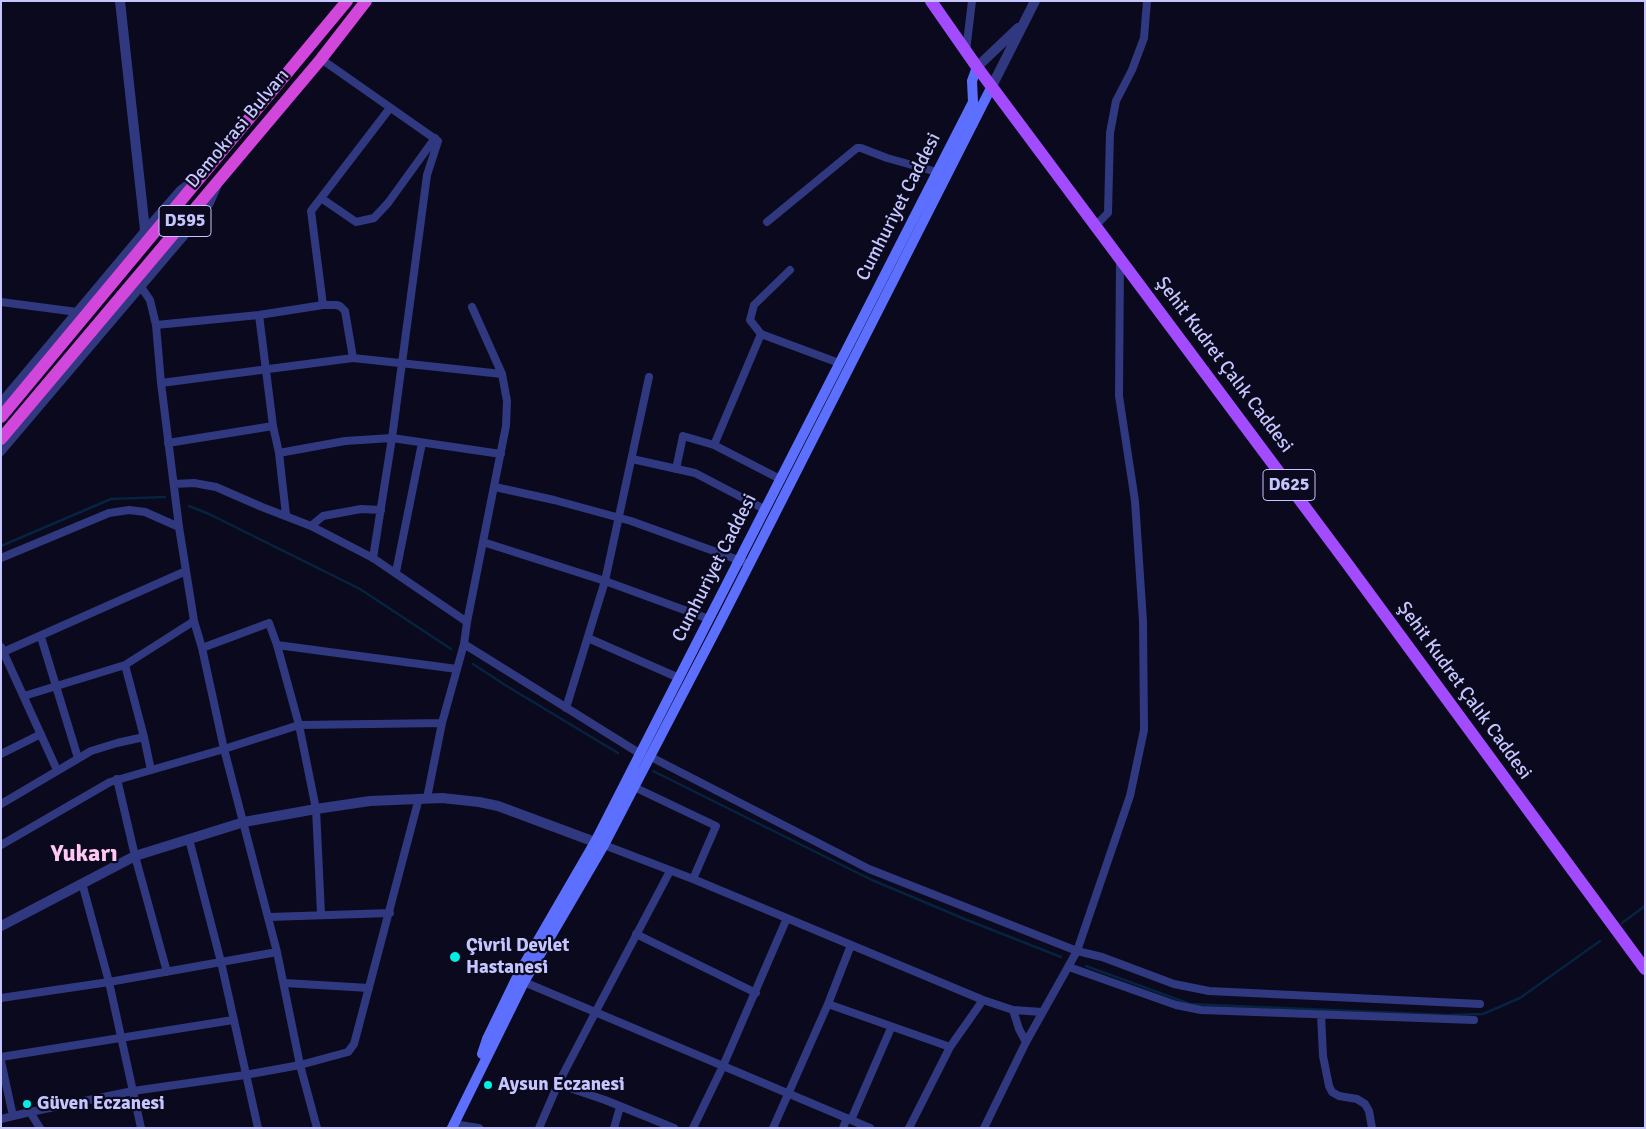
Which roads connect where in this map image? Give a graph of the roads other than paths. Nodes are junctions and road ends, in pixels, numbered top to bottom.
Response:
1 (120, 1) edge
2 (346, 1) edge
3 (366, 1) edge
4 (931, 1) edge
5 (972, 1) edge
6 (1035, 1) edge
7 (1147, 1) edge
8 (1024, 22) junction
9 (966, 51) junction
10 (321, 59) junction
11 (977, 67) junction
12 (992, 86) junction
13 (390, 108) junction
14 (435, 138) junction
15 (937, 172) junction
16 (203, 174) junction
17 (218, 180) junction
18 (321, 198) junction
19 (767, 222) dead end
20 (1096, 225) junction
21 (145, 230) junction
22 (1120, 256) junction
23 (790, 270) dead end
24 (141, 287) junction
25 (1, 302) edge
26 (323, 305) junction
27 (472, 307) dead end
28 (77, 312) junction
29 (259, 315) junction
30 (156, 325) junction
31 (761, 334) junction
32 (353, 358) junction
33 (402, 362) junction
34 (840, 363) junction
35 (265, 369) junction
36 (502, 374) junction
37 (649, 377) dead end
38 (161, 384) junction
39 (1, 402) edge
40 (1, 416) edge
41 (272, 426) junction
42 (392, 438) junction
43 (1, 439) edge
44 (168, 443) junction
45 (422, 443) junction
46 (714, 445) junction
47 (1, 452) edge
48 (279, 453) junction
49 (501, 454) junction
50 (632, 459) junction
51 (676, 469) junction
52 (780, 479) junction
53 (174, 484) junction
54 (495, 487) junction
55 (764, 509) junction
56 (381, 510) junction
57 (286, 515) junction
58 (618, 518) junction
59 (311, 526) junction
60 (178, 527) junction
61 (483, 542) junction
62 (1, 558) edge
63 (373, 558) junction
64 (743, 561) junction
65 (186, 571) junction
66 (396, 572) junction
67 (605, 580) junction
68 (710, 619) junction
69 (194, 621) junction
70 (467, 622) junction
71 (41, 636) junction
72 (588, 638) junction
73 (464, 644) junction
74 (277, 645) junction
75 (202, 648) junction
76 (2, 651) edge
77 (125, 665) junction
78 (457, 669) junction
79 (679, 678) junction
80 (56, 685) junction
81 (24, 696) junction
82 (566, 708) junction
83 (442, 723) junction
84 (299, 725) junction
85 (41, 734) junction
86 (144, 737) junction
87 (224, 749) junction
88 (1, 754) edge
89 (644, 754) junction
90 (78, 758) junction
91 (57, 770) junction
92 (151, 770) junction
93 (117, 779) junction
94 (634, 787) junction
95 (423, 798) junction
96 (1, 804) edge
97 (316, 808) junction
98 (244, 822) junction
99 (189, 839) junction
100 (1, 844) edge
101 (599, 844) junction
102 (135, 856) junction
103 (670, 871) junction
104 (692, 879) junction
105 (82, 883) junction
106 (390, 913) junction
107 (322, 914) junction
108 (269, 917) junction
109 (787, 918) junction
110 (1, 926) edge
111 (636, 934) junction
112 (851, 945) junction
113 (1077, 951) junction
114 (278, 952) junction
115 (221, 962) junction
116 (1069, 967) junction
117 (1645, 969) edge
118 (166, 972) junction
119 (109, 982) junction
120 (524, 982) junction
121 (285, 983) junction
122 (369, 988) junction
123 (756, 993) junction
124 (1, 998) edge
125 (983, 1000) junction
126 (828, 1004) junction
127 (1480, 1004) dead end
128 (1013, 1010) junction
129 (1042, 1012) junction
130 (595, 1013) junction
131 (1321, 1015) junction
132 (233, 1020) junction
133 (1474, 1020) dead end
134 (892, 1028) junction
135 (122, 1038) junction
136 (1026, 1042) junction
137 (950, 1048) junction
138 (1, 1059) edge
139 (300, 1065) junction
140 (723, 1066) junction
141 (245, 1075) junction
142 (473, 1082) junction
143 (558, 1084) junction
144 (133, 1091) junction
145 (790, 1094) junction
146 (620, 1107) junction
147 (30, 1112) junction
148 (13, 1116) junction
149 (1, 1119) edge
150 (849, 1119) junction
151 (452, 1126) edge
152 (40, 1128) edge
153 (141, 1128) edge
154 (258, 1128) edge
155 (317, 1128) edge
156 (479, 1128) edge
157 (539, 1128) edge
158 (614, 1128) edge
159 (674, 1128) edge
160 (693, 1128) edge
161 (773, 1128) edge
162 (844, 1128) edge
163 (870, 1128) edge
164 (909, 1128) edge
165 (984, 1128) edge
166 (1372, 1128) edge

1 - 21 street
2 - 16 highway, Demokrasi Bulvarı / D595
3 - 10 highway, Demokrasi Bulvarı / D595
4 - 9 main road, Şehit Kudret Çalık Caddesi / D625
5 - 9 street
6 - 8 street
7 - 20 street
8 - 11 street
8 - 12 street
9 - 11 main road, Şehit Kudret Çalık Caddesi / D625
10 - 13 street
10 - 17 highway, Demokrasi Bulvarı / D595
11 - 12 main road, Şehit Kudret Çalık Caddesi / D625
11 - 15 main road, Cumhuriyet Caddesi
12 - 20 main road, Şehit Kudret Çalık Caddesi / D625
12 - 64 main road, Cumhuriyet Caddesi
13 - 14 street
13 - 18 street
14 - 18 street
14 - 33 street
15 - 19 street
15 - 34 main road, Cumhuriyet Caddesi
16 - 21 street
16 - 40 highway, Demokrasi Bulvarı / D595
17 - 24 street
17 - 43 highway, Demokrasi Bulvarı / D595
18 - 26 street
20 - 22 main road, Şehit Kudret Çalık Caddesi / D625
21 - 28 street
22 - 113 street
22 - 117 main road, Şehit Kudret Çalık Caddesi / D625
23 - 31 street
24 - 30 street
24 - 47 street
25 - 28 street
26 - 29 street
26 - 32 street
27 - 36 street
28 - 39 street
29 - 30 street
29 - 35 street
30 - 38 street
31 - 34 street
31 - 46 street
32 - 33 street
32 - 35 street
33 - 36 street
33 - 42 street
34 - 52 main road, Cumhuriyet Caddesi
35 - 38 street
35 - 41 street
36 - 49 street
37 - 50 street
38 - 44 street
41 - 44 street
41 - 48 street
42 - 45 street
42 - 48 street
42 - 56 street
44 - 53 street
45 - 49 street
45 - 66 street
46 - 51 street
46 - 52 street
48 - 57 street
49 - 54 street
50 - 51 street
50 - 58 street
51 - 55 street
52 - 55 main road, Cumhuriyet Caddesi
53 - 57 street
53 - 60 street
54 - 58 street
54 - 61 street
55 - 64 main road, Cumhuriyet Caddesi
56 - 59 street
56 - 63 street
57 - 59 street
58 - 64 street
58 - 67 street
59 - 63 street
60 - 62 street
60 - 65 street
61 - 67 street
61 - 70 street
63 - 66 street
64 - 68 main road, Cumhuriyet Caddesi
64 - 89 main road, Cumhuriyet Caddesi
65 - 69 street
65 - 71 street
66 - 70 street
67 - 68 street
67 - 72 street
68 - 79 main road, Cumhuriyet Caddesi
69 - 75 street
69 - 77 street
70 - 73 street
71 - 76 street
71 - 80 street
72 - 79 street
72 - 82 street
73 - 78 street
73 - 82 street
74 - 75 street
74 - 78 street
74 - 84 street
75 - 87 street
76 - 81 street
77 - 80 street
77 - 86 street
78 - 83 street
79 - 89 main road, Cumhuriyet Caddesi
80 - 81 street
80 - 90 street
81 - 85 street
82 - 89 street
83 - 84 street
83 - 95 street
84 - 87 street
84 - 97 street
85 - 88 street
85 - 91 street
86 - 90 street
86 - 92 street
87 - 92 street
87 - 98 street
89 - 94 main road, Cumhuriyet Caddesi
89 - 101 main road, Cumhuriyet Caddesi
89 - 113 street
90 - 91 street
91 - 96 street
92 - 93 street
93 - 100 street
93 - 102 street
94 - 101 main road, Cumhuriyet Caddesi
94 - 104 street
95 - 97 street
95 - 101 street
95 - 106 street
97 - 98 street
97 - 107 street
98 - 99 street
98 - 108 street
99 - 102 street
99 - 115 street
101 - 103 street
101 - 120 main road, Cumhuriyet Caddesi
101 - 142 main road, Cumhuriyet Caddesi
102 - 105 street
102 - 118 street
103 - 104 street
103 - 111 street
104 - 109 street
105 - 110 street
105 - 119 street
106 - 107 street
106 - 122 street
107 - 108 street
108 - 114 street
109 - 112 street
109 - 123 street
111 - 123 street
111 - 130 street
112 - 125 street
112 - 126 street
113 - 116 street
113 - 127 street
114 - 115 street
114 - 121 street
115 - 118 street
115 - 132 street
116 - 129 street
116 - 131 street
118 - 119 street
119 - 124 street
119 - 135 street
120 - 130 street
120 - 142 main road, Cumhuriyet Caddesi
121 - 122 street
121 - 139 street
122 - 139 street
123 - 140 street
125 - 128 street
125 - 137 street
126 - 134 street
126 - 145 street
128 - 129 street
128 - 136 street
129 - 136 street
130 - 140 street
130 - 143 street
131 - 133 street
131 - 166 street
132 - 135 street
132 - 141 street
134 - 137 street
134 - 150 street
135 - 138 street
135 - 144 street
136 - 165 street
137 - 164 street
138 - 148 street
139 - 141 street
139 - 155 street
140 - 145 street
140 - 160 street
141 - 144 street
141 - 154 street
142 - 151 main road, Cumhuriyet Caddesi
143 - 146 street
143 - 157 street
144 - 147 street
144 - 153 street
145 - 150 street
145 - 161 street
146 - 158 street
146 - 159 street
147 - 148 street
147 - 152 street
148 - 149 street
150 - 162 street
150 - 163 street
151 - 156 street

